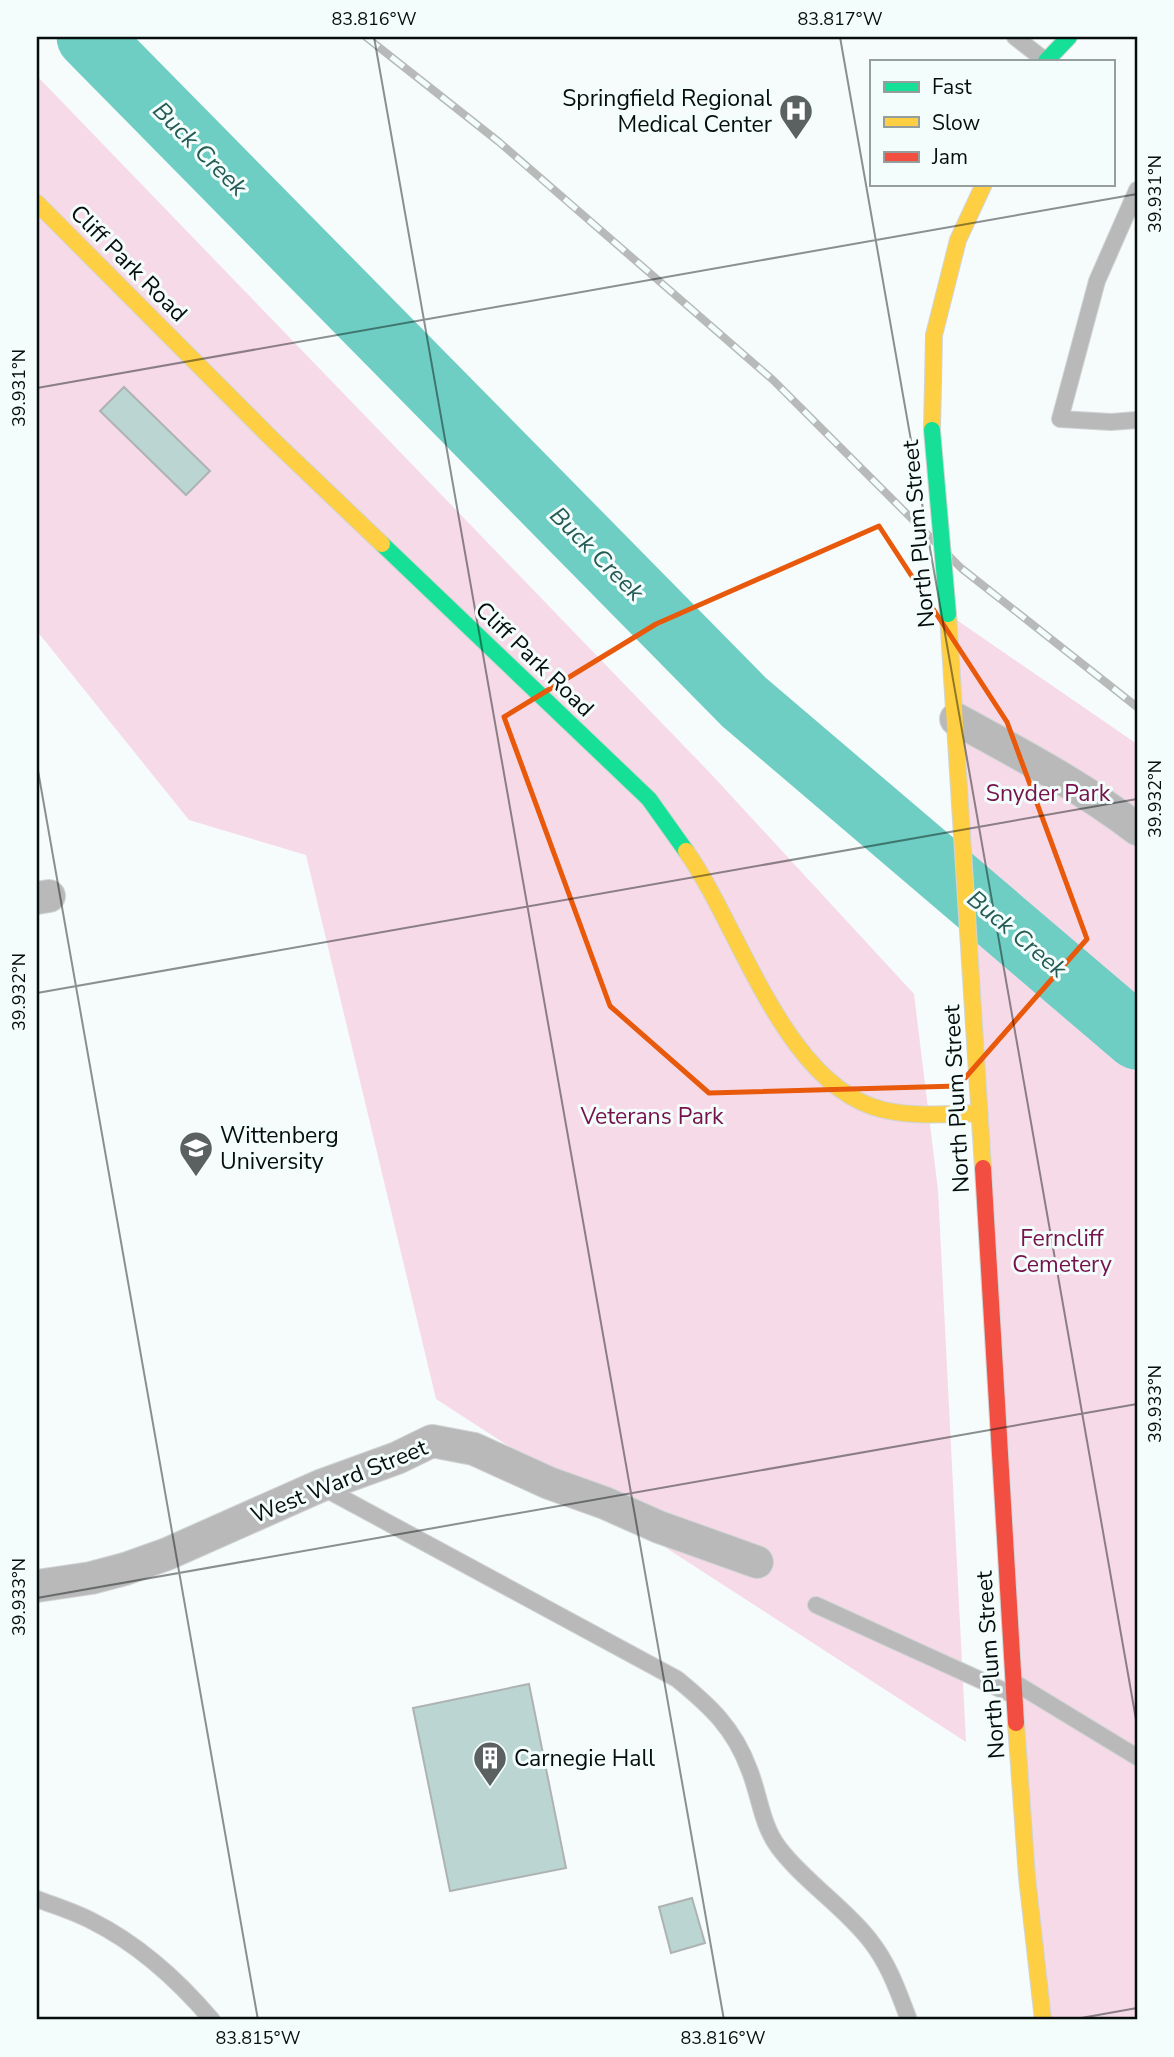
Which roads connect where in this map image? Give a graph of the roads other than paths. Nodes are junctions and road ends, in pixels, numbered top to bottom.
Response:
1 (1016, 37) edge
2 (1069, 37) edge
3 (1045, 60) edge
4 (1047, 60) edge
5 (983, 186) edge
6 (1137, 190) edge
7 (37, 203) edge
8 (1137, 420) edge
9 (956, 719) junction
10 (1137, 829) edge
11 (980, 1113) junction
12 (320, 1486) junction
13 (757, 1562) dead end
14 (37, 1586) edge
15 (816, 1605) dead end
16 (1013, 1688) junction
17 (1137, 1757) edge
18 (37, 1899) edge
19 (212, 2020) edge
20 (909, 2020) edge
21 (1043, 2020) edge

1 - 3 lane
2 - 4 main road
5 - 9 main road, North Plum Street, bridge
6 - 8 lane
7 - 11 main road, Cliff Park Road
9 - 10 street
9 - 11 main road, North Plum Street
11 - 16 main road, North Plum Street
12 - 13 street, West Ward Street
12 - 14 street, West Ward Street
12 - 20 lane
15 - 16 lane
16 - 17 lane
16 - 21 main road, North Plum Street
18 - 19 lane

